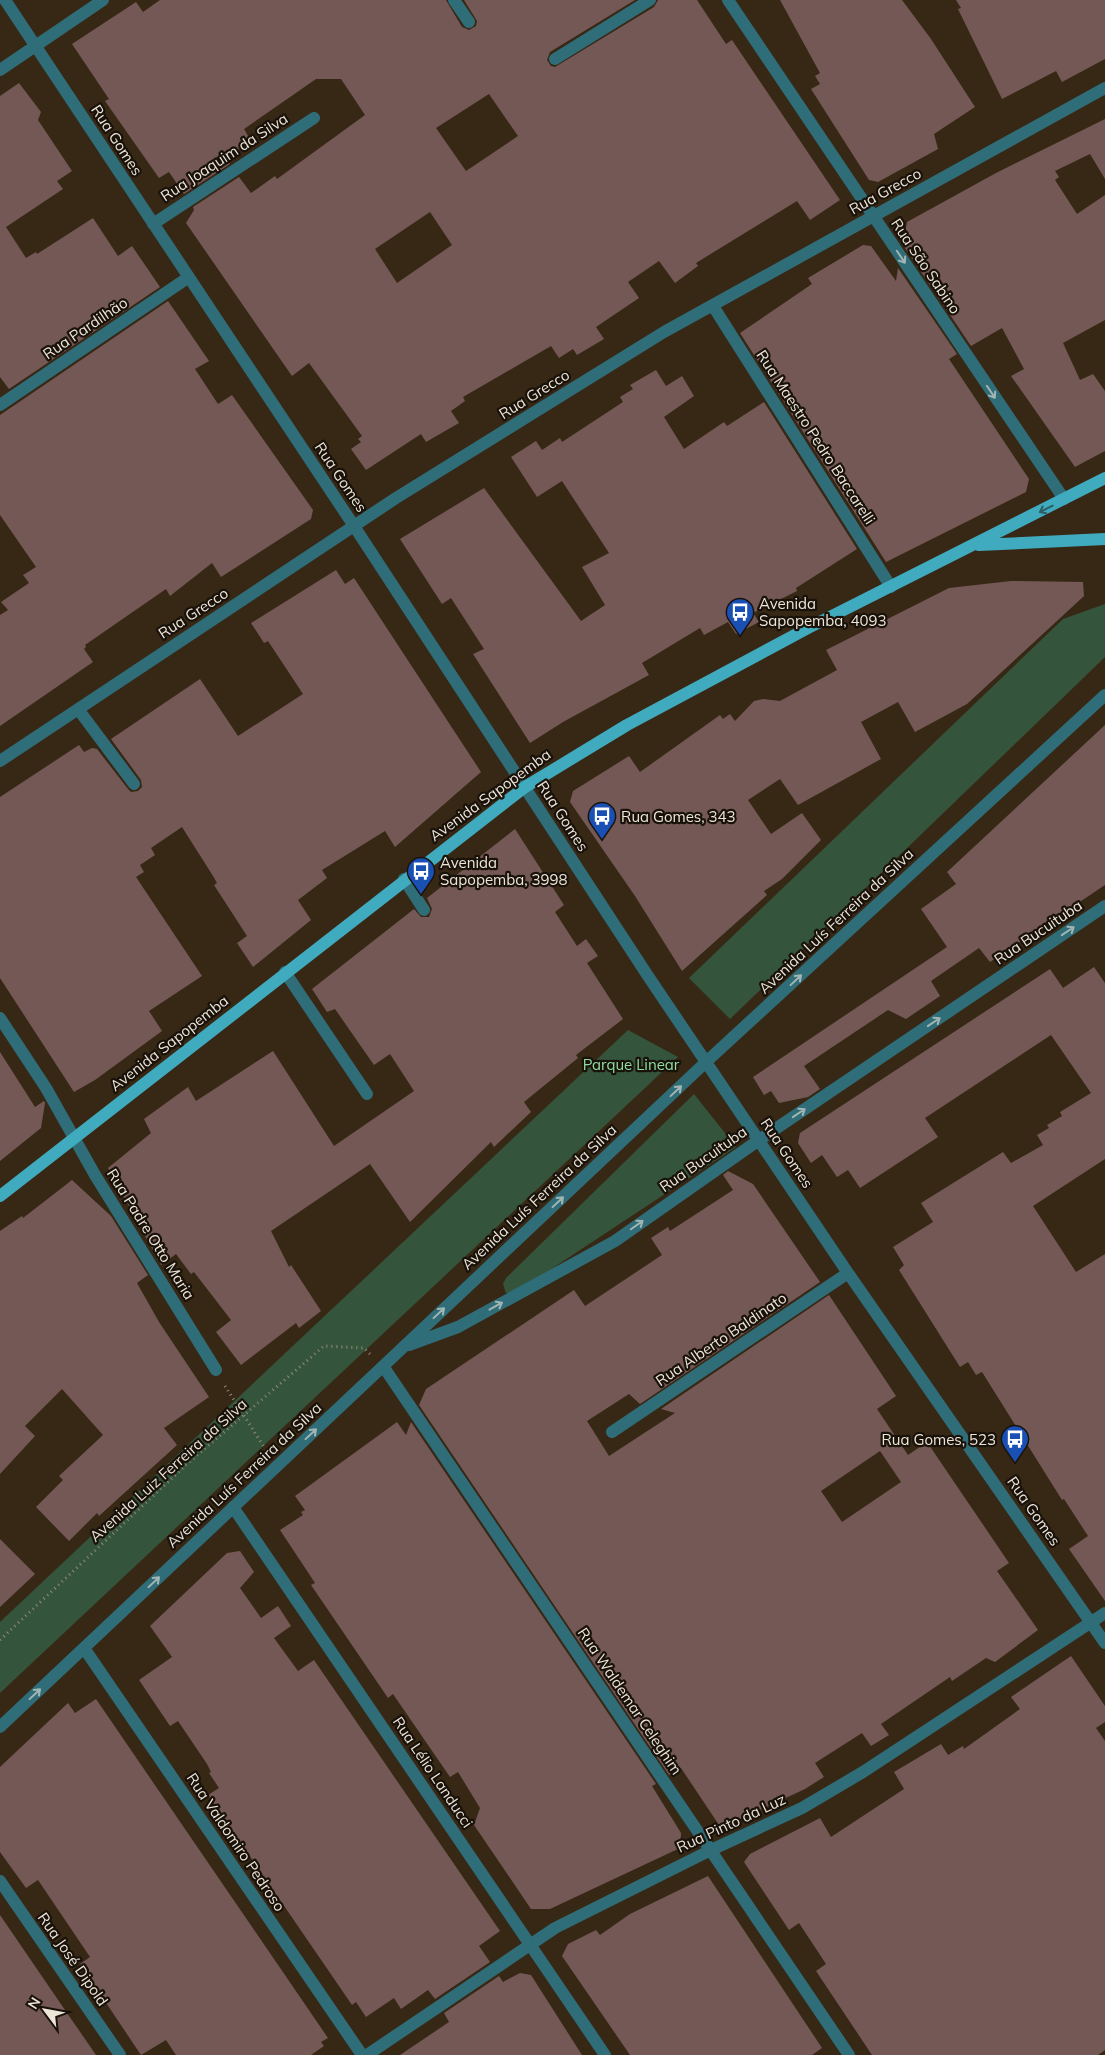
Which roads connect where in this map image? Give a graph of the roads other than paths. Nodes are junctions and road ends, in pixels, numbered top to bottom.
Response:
1 (5, 0) edge
2 (103, 0) edge
3 (454, 0) edge
4 (650, 0) edge
5 (728, 0) edge
6 (469, 22) dead end
7 (35, 46) junction
8 (555, 59) dead end
9 (0, 70) edge
10 (1105, 88) edge
11 (314, 118) dead end
12 (874, 216) junction
13 (153, 224) junction
14 (189, 277) junction
15 (713, 306) junction
16 (0, 405) edge
17 (1105, 478) edge
18 (1064, 500) junction
19 (354, 526) junction
20 (1105, 539) edge
21 (974, 546) junction
22 (891, 586) junction
23 (1105, 695) edge
24 (78, 709) junction
25 (0, 761) edge
26 (134, 784) dead end
27 (524, 786) junction
28 (404, 878) junction
29 (1105, 906) edge
30 (424, 910) dead end
31 (284, 972) junction
32 (0, 1018) edge
33 (706, 1062) junction
34 (367, 1094) dead end
35 (74, 1138) junction
36 (759, 1140) junction
37 (0, 1196) edge
38 (848, 1273) junction
39 (404, 1346) junction
40 (383, 1366) junction
41 (216, 1370) road end
42 (612, 1432) dead end
43 (233, 1507) junction
44 (1105, 1614) edge
45 (1091, 1623) junction
46 (1105, 1642) edge
47 (84, 1648) junction
48 (0, 1727) edge
49 (711, 1850) junction
50 (0, 1881) edge
51 (530, 1944) junction
52 (120, 2055) edge
53 (362, 2055) edge
54 (367, 2055) edge
55 (605, 2055) edge
56 (849, 2055) edge

1 - 7 street, Rua Gomes
2 - 7 street
3 - 6 street
4 - 8 street
5 - 12 street, Rua São Sabino
7 - 9 street
7 - 13 street, Rua Gomes
10 - 12 street, Rua Grecco
11 - 13 street, Rua Joaquim da Silva
12 - 15 street, Rua Grecco
12 -> 18 street, Rua São Sabino
13 - 14 street, Rua Gomes
14 - 16 street, Rua Pardilhão
14 - 19 street, Rua Gomes
15 - 19 street, Rua Grecco
15 - 22 street, Rua Maestro Pedro Baccarelli
17 - 18 main road, Avenida Sapopemba
18 -> 21 main road, Avenida Sapopemba
19 - 24 street, Rua Grecco
19 - 27 street, Rua Gomes
20 - 21 main road, Avenida Sapopemba
21 - 22 main road, Avenida Sapopemba
22 - 27 main road, Avenida Sapopemba
33 -> 23 street, Avenida Luís Ferreira da Silva
24 - 25 street, Rua Grecco
24 - 26 street
27 - 28 main road, Avenida Sapopemba
27 - 33 street, Rua Gomes
28 - 30 street
28 - 31 main road, Avenida Sapopemba
36 -> 29 street, Rua Bucuituba
31 - 34 street
31 - 35 main road, Avenida Sapopemba
32 - 35 street, Rua Padre Otto Maria
33 - 36 street, Rua Gomes
39 -> 33 street, Avenida Luís Ferreira da Silva
35 - 37 main road, Avenida Sapopemba
35 - 41 street, Rua Padre Otto Maria
36 - 38 street, Rua Gomes
39 -> 36 street, Rua Bucuituba
38 - 42 street, Rua Alberto Baldinato
38 - 45 street, Rua Gomes
39 - 40 street, Avenida Luís Ferreira da Silva
43 -> 40 street, Avenida Luís Ferreira da Silva
40 - 49 street, Rua Waldemar Celeghim
47 -> 43 street, Avenida Luís Ferreira da Silva
43 - 51 street, Rua Lélio Landucci
44 - 45 street, Rua Pinto da Luz
45 - 46 street, Rua Gomes
45 - 49 street, Rua Pinto da Luz
48 -> 47 street, Avenida Luís Ferreira da Silva
47 - 53 street, Rua Valdomiro Pedroso
49 - 51 street, Rua Pinto da Luz
49 - 56 street, Rua Waldemar Celeghim
50 - 52 street, Rua José Dipold
51 - 54 street, Rua Pinto da Luz
51 - 55 street, Rua Lélio Landucci

